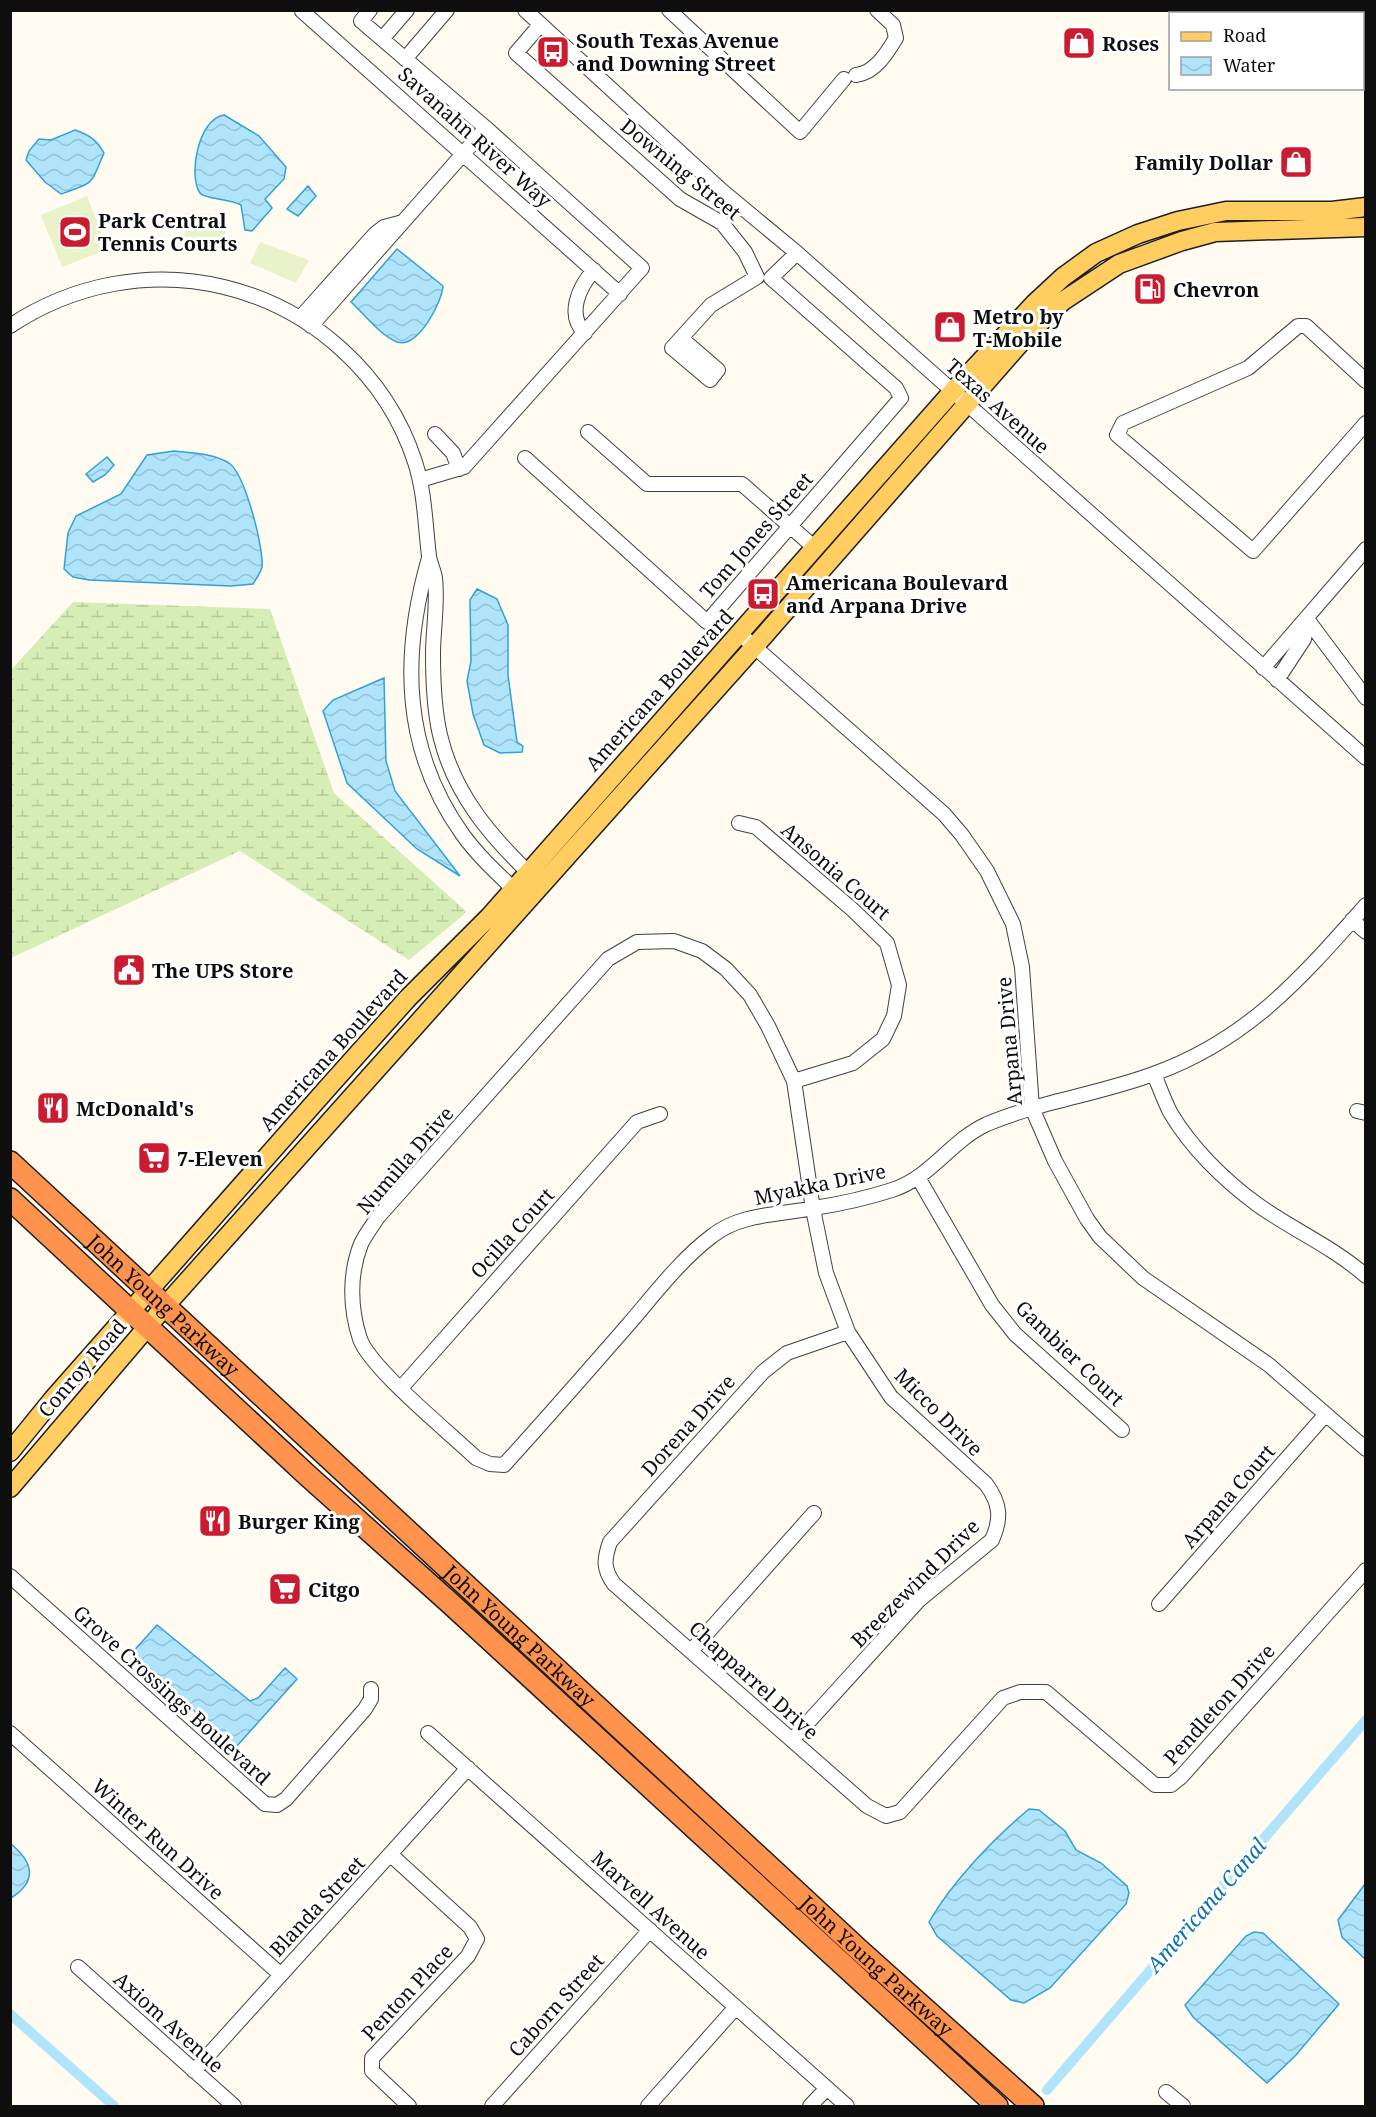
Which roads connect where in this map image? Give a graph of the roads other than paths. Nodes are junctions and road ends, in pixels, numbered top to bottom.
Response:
1 (370, 10) edge
2 (406, 10) edge
3 (447, 10) edge
4 (525, 10) edge
5 (669, 10) edge
6 (878, 10) edge
7 (302, 11) edge
8 (540, 25) junction
9 (382, 39) junction
10 (405, 58) junction
11 (486, 128) junction
12 (465, 154) junction
13 (1365, 207) edge
14 (1178, 221) junction
15 (1365, 227) edge
16 (1182, 241) junction
17 (797, 253) junction
18 (594, 270) junction
19 (620, 294) junction
20 (306, 322) junction
21 (10, 326) edge
22 (585, 333) junction
23 (681, 338) dead end
24 (1365, 381) edge
25 (953, 391) junction
26 (968, 404) junction
27 (1365, 423) edge
28 (588, 432) dead end
29 (435, 434) dead end
30 (525, 458) dead end
31 (459, 469) junction
32 (420, 480) junction
33 (790, 526) junction
34 (815, 548) junction
35 (1365, 549) edge
36 (429, 558) junction
37 (1307, 619) junction
38 (740, 634) junction
39 (754, 647) junction
40 (1263, 668) junction
41 (1277, 680) junction
42 (1365, 698) edge
43 (1365, 759) edge
44 (739, 823) dead end
45 (534, 878) junction
46 (520, 894) junction
47 (1365, 904) edge
48 (1352, 920) junction
49 (1365, 932) edge
50 (608, 959) joint
51 (408, 998) junction
52 (425, 1013) junction
53 (1154, 1074) junction
54 (794, 1081) junction
55 (331, 1084) junction
56 (1032, 1108) junction
57 (660, 1114) dead end
58 (325, 1126) junction
59 (10, 1162) edge
60 (920, 1179) junction
61 (10, 1199) edge
62 (813, 1209) junction
63 (1365, 1276) edge
64 (149, 1290) junction
65 (166, 1305) junction
66 (131, 1311) junction
67 (148, 1326) junction
68 (848, 1332) junction
69 (401, 1388) junction
70 (1326, 1414) junction
71 (1122, 1430) dead end
72 (1365, 1449) edge
73 (10, 1452) edge
74 (476, 1458) joint
75 (10, 1488) edge
76 (997, 1500) joint
77 (814, 1513) dead end
78 (1365, 1570) edge
79 (10, 1576) edge
80 (614, 1584) joint
81 (1159, 1604) dead end
82 (692, 1650) junction
83 (370, 1689) dead end
84 (10, 1733) edge
85 (428, 1733) dead end
86 (792, 1740) junction
87 (468, 1768) junction
88 (867, 1806) joint
89 (391, 1855) junction
90 (650, 1930) junction
91 (813, 1940) junction
92 (858, 1948) junction
93 (78, 1967) dead end
94 (280, 1974) junction
95 (736, 2007) junction
96 (194, 2071) junction
97 (827, 2088) junction
98 (1166, 2092) dead end
99 (234, 2106) edge
100 (409, 2106) edge
101 (492, 2106) edge
102 (648, 2106) edge
103 (810, 2106) edge
104 (847, 2106) edge
105 (997, 2106) edge
106 (1033, 2106) edge
107 (1183, 2106) edge

1 - 9 street
2 - 9 street
3 - 10 street
4 - 8 street, Texas Avenue
5 - 6 street
7 - 12 street, Savanahn River Way
8 - 17 street, Texas Avenue
8 - 23 street, Downing Street
9 - 10 street
10 - 11 street
11 - 12 street
11 - 19 street
12 - 18 street, Savanahn River Way
12 - 20 street
13 - 14 main road, Americana Boulevard
14 - 16 main road
14 - 25 main road, Americana Boulevard
15 - 16 main road, Americana Boulevard
16 - 26 main road, Americana Boulevard
17 - 25 street, Texas Avenue
17 - 33 street, Tom Jones Street
18 - 19 street, Savanahn River Way
18 - 22 street
19 - 22 street
20 - 21 street
20 - 32 street
22 - 31 street
24 - 27 street
25 - 26 street, Texas Avenue
25 - 34 main road, Americana Boulevard
26 - 39 main road, Americana Boulevard
26 - 40 street, Texas Avenue
28 - 33 street
29 - 31 street
30 - 33 street, Tom Jones Street
31 - 32 street
32 - 36 street
33 - 34 street
34 - 38 main road, Americana Boulevard
35 - 37 street
36 - 45 street
36 - 46 street
37 - 40 street
37 - 41 street
37 - 42 street
38 - 39 street, Arpana Drive
38 - 45 main road, Americana Boulevard
39 - 45 main road, Americana Boulevard
39 - 56 street, Arpana Drive
40 - 41 street, Texas Avenue
41 - 43 street, Texas Avenue
44 - 54 street, Ansonia Court
45 - 46 main road, Americana Boulevard
46 - 51 main road, Americana Boulevard
46 - 52 main road, Americana Boulevard
47 - 48 street, Myakka Drive
48 - 49 street
48 - 53 street, Myakka Drive
50 - 54 street, Micco Drive
50 - 69 street, Numilla Drive
51 - 52 main road
51 - 55 main road, Americana Boulevard
52 - 58 main road, Americana Boulevard
53 - 56 street, Myakka Drive
53 - 63 street
54 - 62 street, Micco Drive
55 - 58 main road
55 - 64 main road, Americana Boulevard
56 - 60 street, Myakka Drive
56 - 70 street, Arpana Drive
57 - 69 street, Ocilla Court
58 - 65 main road, Americana Boulevard
59 - 64 highway, John Young Parkway
60 - 62 street, Myakka Drive
60 - 71 street, Gambier Court
61 - 66 highway, John Young Parkway
62 - 68 street, Micco Drive
62 - 74 street, Myakka Drive
64 - 65 highway, John Young Parkway
64 - 66 main road, Conroy Road
65 - 67 main road, Conroy Road
65 - 92 highway, John Young Parkway
66 - 67 highway, John Young Parkway
66 - 73 main road, Conroy Road
67 - 75 main road, Conroy Road
67 - 91 highway, John Young Parkway
68 - 76 street, Micco Drive
68 - 80 street, Dorena Drive
69 - 74 street, Numilla Drive
70 - 72 street, Arpana Drive
70 - 81 street, Arpana Court
76 - 86 street, Breezewind Drive
77 - 82 street
78 - 88 street, Pendleton Drive
79 - 83 street, Grove Crossings Boulevard
80 - 82 street, Chapparrel Drive
82 - 86 street, Chapparrel Drive
84 - 94 street, Winter Run Drive
85 - 87 street, Marvell Avenue
86 - 88 street, Chapparrel Drive
87 - 89 street, Blanda Street
87 - 90 street, Marvell Avenue
89 - 94 street, Blanda Street
89 - 100 street, Penton Place
90 - 95 street, Marvell Avenue
90 - 101 street, Caborn Street
91 - 92 highway
91 - 105 highway, John Young Parkway
92 - 106 highway, John Young Parkway
93 - 96 street, Axiom Avenue
94 - 96 street, Blanda Street
95 - 97 street, Marvell Avenue
95 - 102 street
96 - 99 street, Axiom Avenue
97 - 103 street
97 - 104 street, Marvell Avenue
98 - 107 street

